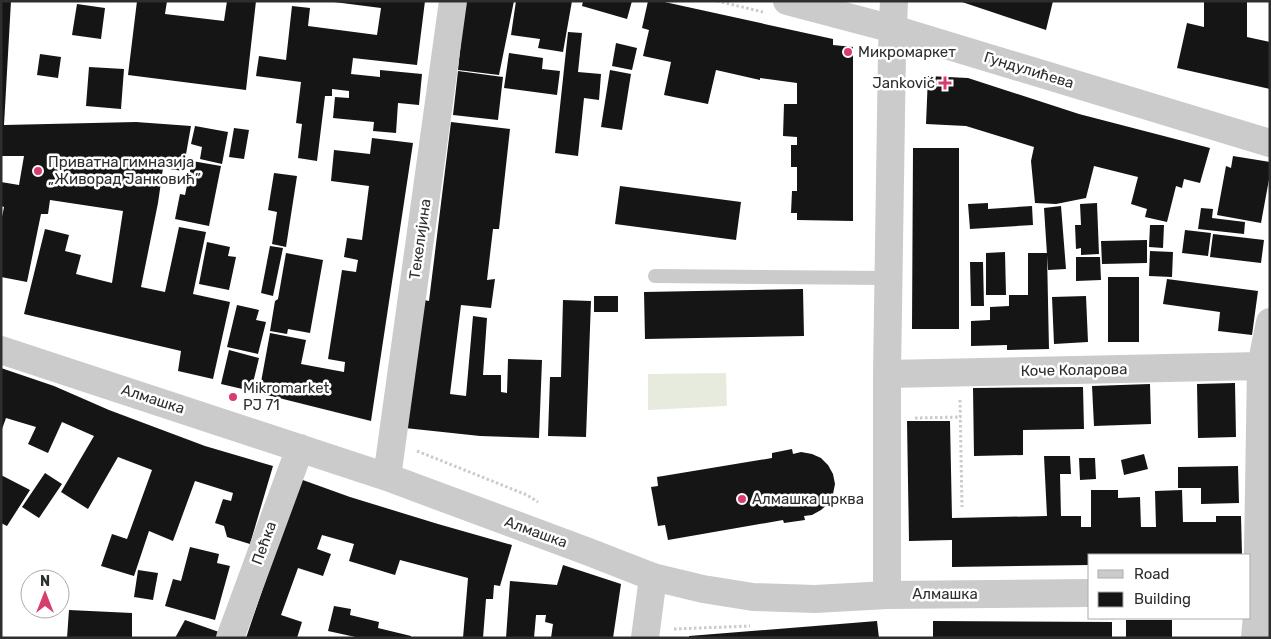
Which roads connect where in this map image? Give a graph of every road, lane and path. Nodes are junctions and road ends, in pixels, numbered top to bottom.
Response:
1 (453, 1) edge
2 (787, 1) edge
3 (894, 1) edge
4 (893, 29) junction
5 (1270, 144) edge
6 (655, 276) dead end
7 (888, 278) junction
8 (1270, 322) edge
9 (1, 350) edge
10 (1261, 366) junction
11 (959, 373) junction
12 (887, 374) junction
13 (392, 444) junction
14 (300, 448) junction
15 (387, 477) junction
16 (541, 504) dead end
17 (962, 507) dead end
18 (653, 577) junction
19 (1259, 592) edge
20 (1088, 593) edge
21 (887, 595) junction
22 (230, 638) edge
23 (645, 638) edge
24 (1255, 638) edge

1 - 13 street, Текелијина
2 - 4 street, Гундулићева
3 - 4 street
4 - 5 street, Гундулићева
4 - 7 street
6 - 7 lane
7 - 12 street
8 - 10 street
9 - 14 street, Алмашка
10 - 11 street, Коче Коларова
10 - 19 street
11 - 12 street, Коче Коларова
11 - 17 path
12 - 21 street
13 - 15 street, Текелијина
13 - 16 path
14 - 15 street, Алмашка
14 - 22 street, Пећка
15 - 18 street, Алмашка
18 - 21 street, Алмашка
18 - 23 street
19 - 24 street
20 - 21 street, Алмашка

